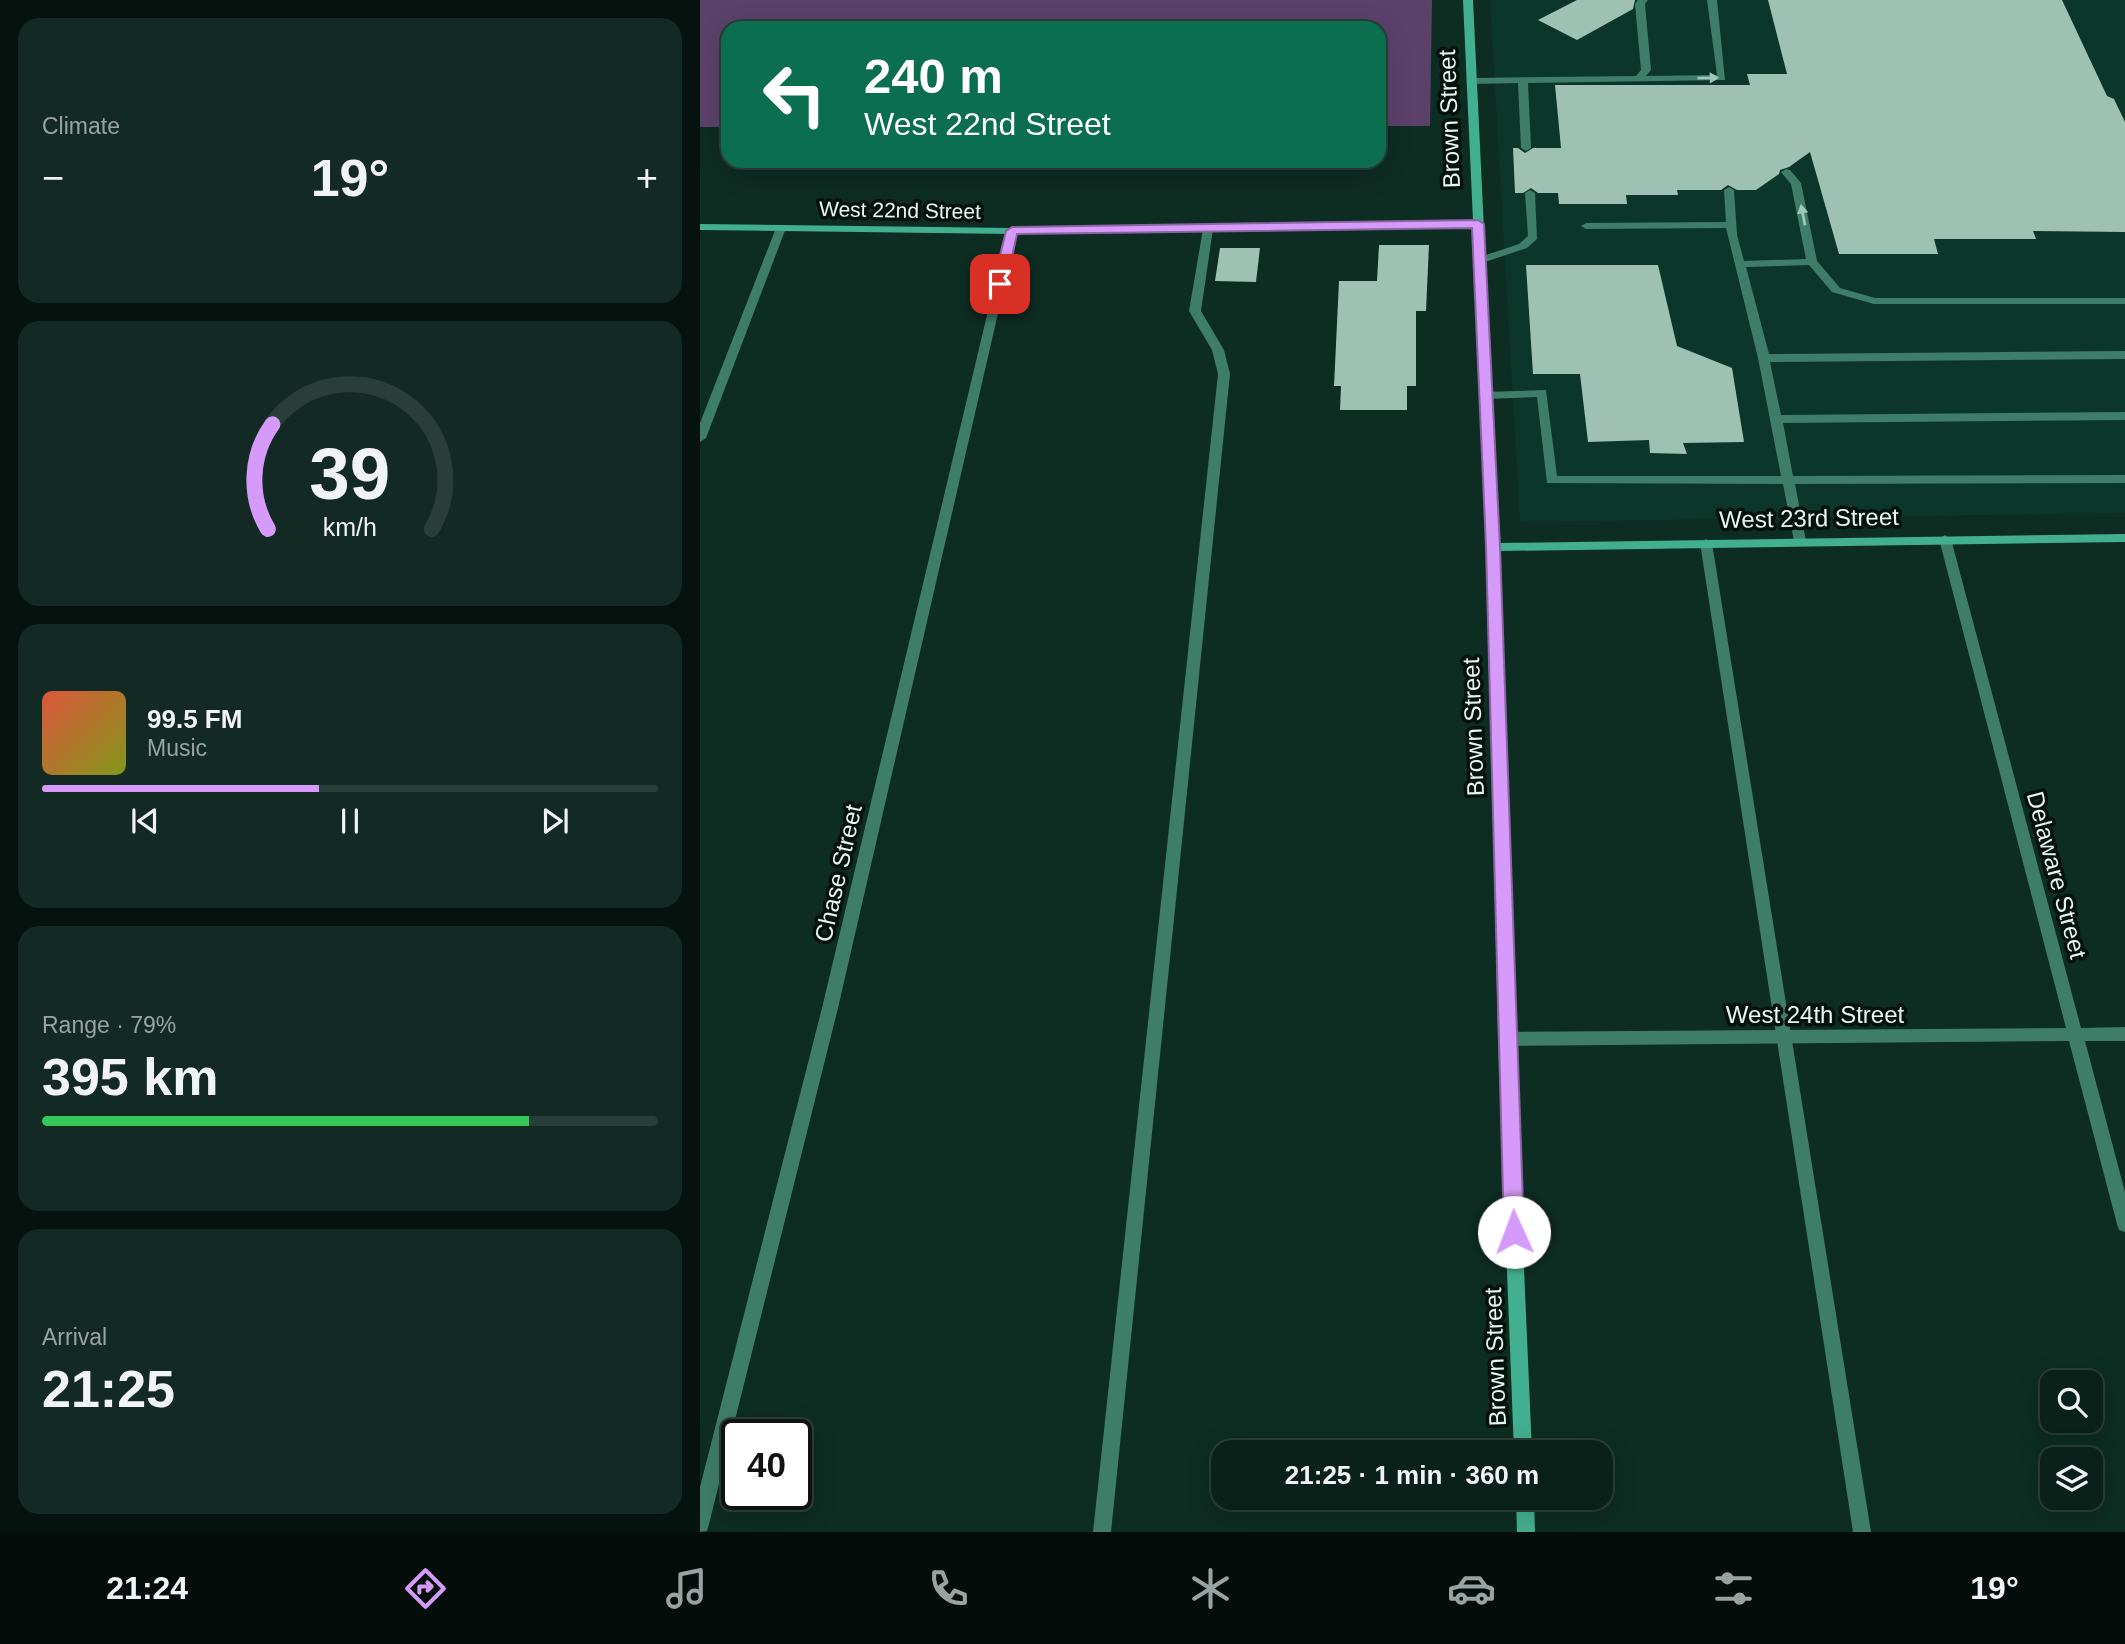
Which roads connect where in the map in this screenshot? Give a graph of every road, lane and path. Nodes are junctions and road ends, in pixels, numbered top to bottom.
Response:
1 (1468, 0) edge
2 (1643, 0) edge
3 (1712, 0) edge
4 (1639, 79) junction
5 (1523, 80) junction
6 (1471, 81) junction
7 (1527, 148) dead end
8 (1786, 172) dead end
9 (1729, 190) dead end
10 (1530, 193) dead end
11 (1478, 224) junction
12 (1731, 225) junction
13 (1586, 226) dead end
14 (700, 227) edge
15 (781, 228) junction
16 (1208, 229) junction
17 (1012, 231) junction
18 (1478, 261) junction
19 (1812, 262) junction
20 (1741, 264) junction
21 (2125, 301) edge
22 (2125, 355) edge
23 (1764, 358) junction
24 (1486, 395) junction
25 (2125, 416) edge
26 (1776, 419) junction
27 (700, 438) edge
28 (2125, 479) edge
29 (1788, 482) junction
30 (2125, 538) edge
31 (1945, 539) junction
32 (1800, 541) junction
33 (1706, 543) junction
34 (1493, 547) junction
35 (2125, 1034) edge
36 (2076, 1035) junction
37 (1783, 1037) junction
38 (1506, 1039) junction
39 (2125, 1224) edge
40 (1523, 1440) edge
41 (1525, 1510) edge
42 (700, 1524) edge
43 (1102, 1532) edge
44 (1526, 1532) edge
45 (1862, 1532) edge

1 - 6 street, Brown Street
2 - 4 street
4 -> 3 street
4 - 5 street
5 - 6 street
5 - 7 street
6 - 11 street, Brown Street
19 -> 8 street
9 - 12 street
10 - 18 street
11 - 16 street, West 22nd Street
11 - 18 street, Brown Street
12 - 13 street
12 - 20 street
14 - 15 street, West 22nd Street
15 - 17 street, West 22nd Street
15 - 27 street
16 - 17 street, West 22nd Street
16 - 43 street
17 - 42 street, Chase Street
18 - 24 street, Brown Street
19 - 20 street
19 - 21 street
20 - 23 street
22 - 23 street
23 - 26 street
24 - 29 street
24 - 34 street, Brown Street
25 - 26 street
26 - 29 street
28 - 29 street
29 - 32 street
30 - 31 street, West 23rd Street
31 - 32 street, West 23rd Street
31 - 36 street, Delaware Street
32 - 33 street, West 23rd Street
33 - 34 street, West 23rd Street
33 - 37 street
34 - 38 street, Brown Street
35 - 36 street, West 24th Street
36 - 37 street, West 24th Street
36 - 39 street, Delaware Street
37 - 38 street, West 24th Street
37 - 45 street
38 - 40 street, Brown Street
41 - 44 street

